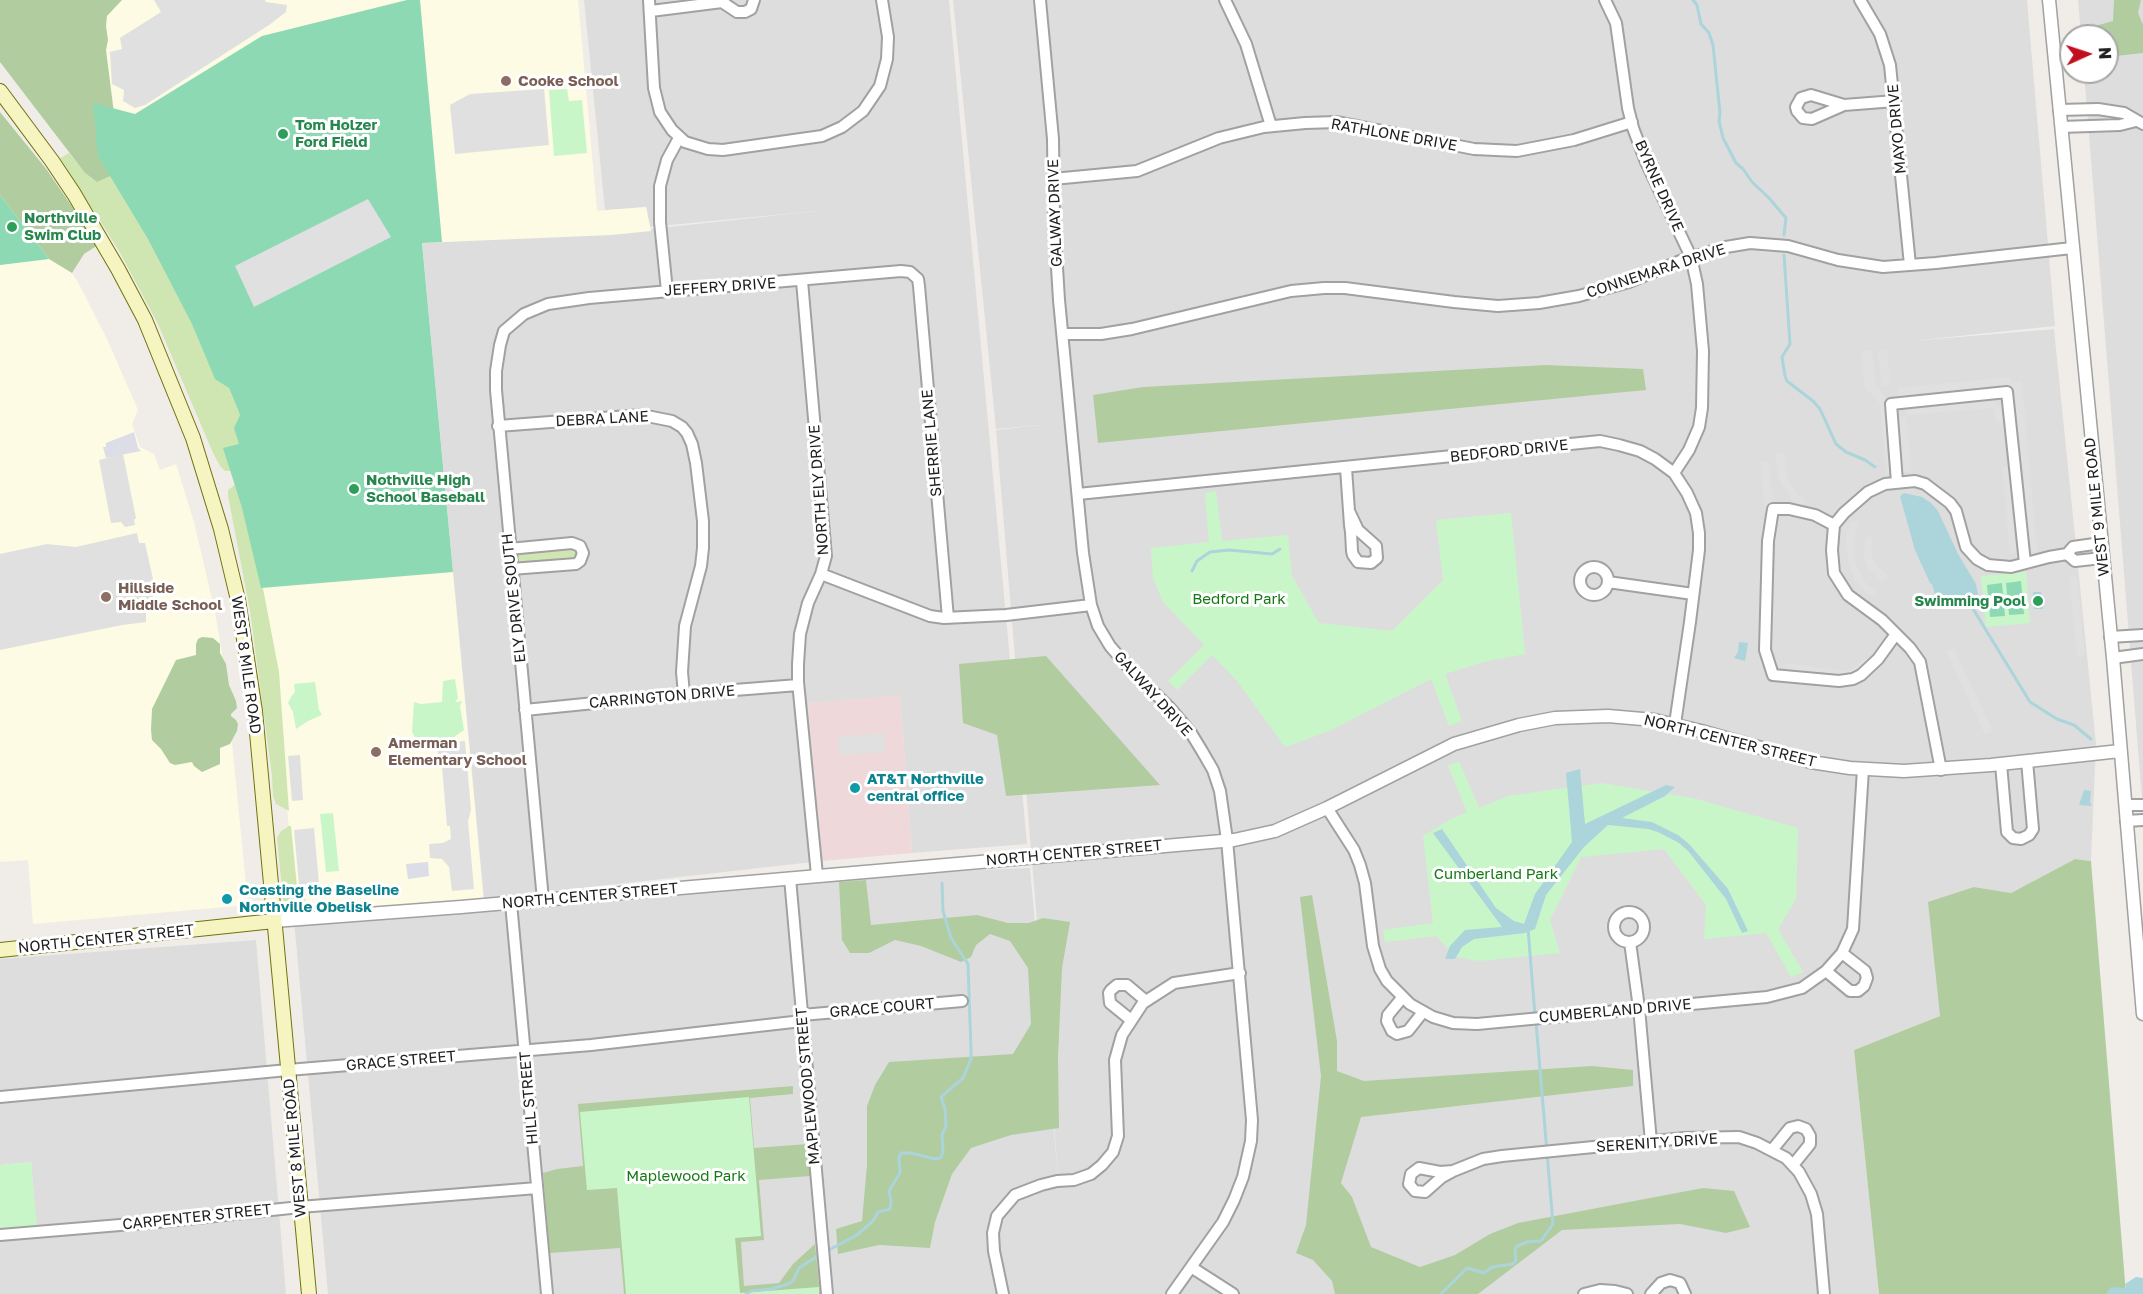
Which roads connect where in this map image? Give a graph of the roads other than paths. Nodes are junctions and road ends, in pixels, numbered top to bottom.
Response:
1 (754, 0) edge
2 (882, 0) edge
3 (1040, 0) edge
4 (1225, 0) edge
5 (1605, 0) edge
6 (1860, 0) edge
7 (2049, 0) edge
8 (723, 1) edge
9 (650, 6) edge
10 (0, 91) edge
11 (1895, 101) junction
12 (1844, 105) dead end
13 (2059, 110) junction
14 (1632, 122) junction
15 (2140, 122) edge
16 (1271, 126) junction
17 (2061, 127) junction
18 (680, 138) junction
19 (1053, 179) junction
20 (2072, 248) junction
21 (1691, 257) junction
22 (1910, 265) junction
23 (910, 272) joint
24 (802, 281) junction
25 (666, 291) junction
26 (531, 310) joint
27 (1063, 334) junction
28 (498, 426) junction
29 (1346, 468) junction
30 (1674, 474) junction
31 (1897, 482) junction
32 (1078, 494) junction
33 (1349, 511) dead end
34 (1834, 525) junction
35 (2101, 543) junction
36 (510, 549) junction
37 (2067, 554) junction
38 (2102, 558) junction
39 (2025, 563) junction
40 (512, 569) junction
41 (821, 573) junction
42 (1608, 582) dead end
43 (1694, 594) junction
44 (1091, 605) junction
45 (948, 618) junction
46 (1896, 634) junction
47 (2143, 635) edge
48 (2110, 637) junction
49 (2143, 654) edge
50 (2113, 658) junction
51 (798, 686) junction
52 (684, 694) junction
53 (525, 710) junction
54 (1675, 724) junction
55 (2120, 751) junction
56 (2027, 761) junction
57 (2001, 764) junction
58 (1863, 769) junction
59 (1941, 770) junction
60 (2125, 805) junction
61 (2143, 805) edge
62 (1327, 808) junction
63 (2143, 820) edge
64 (2127, 821) junction
65 (1227, 840) junction
66 (817, 875) junction
67 (790, 878) junction
68 (543, 900) junction
69 (511, 903) junction
70 (274, 921) junction
71 (1630, 942) dead end
72 (0, 950) edge
73 (1842, 953) junction
74 (1826, 971) junction
75 (1240, 973) junction
76 (1402, 998) junction
77 (962, 1001) dead end
78 (1146, 1001) junction
79 (1639, 1008) junction
80 (1423, 1012) junction
81 (2143, 1014) edge
82 (802, 1018) junction
83 (1131, 1020) junction
84 (525, 1050) junction
85 (288, 1070) junction
86 (0, 1097) edge
87 (1651, 1142) junction
88 (1772, 1150) junction
89 (1793, 1165) junction
90 (1453, 1170) dead end
91 (537, 1188) junction
92 (300, 1207) junction
93 (0, 1235) edge
94 (1191, 1267) junction
95 (309, 1294) edge
96 (547, 1294) edge
97 (827, 1294) edge
98 (1003, 1294) edge
99 (1172, 1294) edge
100 (1233, 1294) edge
101 (1584, 1294) edge
102 (1628, 1294) edge
103 (1651, 1294) edge
104 (1684, 1294) edge
105 (1824, 1294) edge

1 - 8 street
2 - 18 street
3 - 19 street, GALWAY DRIVE
4 - 16 street
5 - 14 street, BYRNE DRIVE
6 - 11 street, MAYO DRIVE
7 - 13 street, WEST 9 MILE ROAD
8 - 9 street
9 - 18 street
10 - 70 main road, WEST 8 MILE ROAD
11 - 12 street
11 - 22 street, MAYO DRIVE
13 - 15 street
13 - 17 street, WEST 9 MILE ROAD
14 - 16 street, RATHLONE DRIVE
14 - 21 street, BYRNE DRIVE
15 - 17 street
16 - 19 street, RATHLONE DRIVE
17 - 20 street, WEST 9 MILE ROAD
18 - 25 street
19 - 27 street, GALWAY DRIVE
20 - 22 street, CONNEMARA DRIVE
20 - 35 street, WEST 9 MILE ROAD
21 - 22 street, CONNEMARA DRIVE
21 - 27 street, CONNEMARA DRIVE
21 - 30 street, BYRNE DRIVE
23 - 24 street, JEFFERY DRIVE
23 - 45 street, SHERRIE LANE
24 - 25 street, JEFFERY DRIVE
24 - 41 street, NORTH ELY DRIVE
25 - 26 street, JEFFERY DRIVE
26 - 28 street, ELY DRIVE SOUTH
27 - 32 street, GALWAY DRIVE
28 - 36 street, ELY DRIVE SOUTH
28 - 52 street, DEBRA LANE
29 - 30 street, BEDFORD DRIVE
29 - 32 street, BEDFORD DRIVE
29 - 33 street
30 - 43 street, BEDFORD DRIVE
31 - 34 street
31 - 39 street
31 - 39 street
32 - 44 street, GALWAY DRIVE
34 - 46 street
34 - 46 street
35 - 37 street
35 - 38 street, WEST 9 MILE ROAD
36 - 40 street, ELY DRIVE SOUTH
36 - 40 street
37 - 38 street
37 - 39 street
38 - 48 street, WEST 9 MILE ROAD
40 - 53 street, ELY DRIVE SOUTH
41 - 45 street
41 - 51 street, NORTH ELY DRIVE
42 - 43 street
43 - 54 street, BEDFORD DRIVE
44 - 45 street
44 - 65 street, GALWAY DRIVE
46 - 59 street
47 - 48 street
48 - 50 street, WEST 9 MILE ROAD
49 - 50 street
50 - 55 street, WEST 9 MILE ROAD
51 - 52 street, CARRINGTON DRIVE
51 - 66 street, NORTH ELY DRIVE
52 - 53 street, CARRINGTON DRIVE
53 - 68 street, ELY DRIVE SOUTH
54 - 58 street, NORTH CENTER STREET
54 - 62 street, NORTH CENTER STREET
55 - 56 street, NORTH CENTER STREET
55 - 60 street, WEST 9 MILE ROAD
56 - 57 street, NORTH CENTER STREET
56 - 57 street
57 - 59 street, NORTH CENTER STREET
58 - 59 street, NORTH CENTER STREET
58 - 73 street, CUMBERLAND DRIVE
60 - 61 street
60 - 64 street, WEST 9 MILE ROAD
62 - 65 street, NORTH CENTER STREET
62 - 76 street, CUMBERLAND DRIVE
63 - 64 street
64 - 81 street, WEST 9 MILE ROAD
65 - 66 street, NORTH CENTER STREET
65 - 75 street, GALWAY DRIVE
66 - 67 street, NORTH CENTER STREET
67 - 68 street, NORTH CENTER STREET
67 - 82 street, MAPLEWOOD STREET
68 - 69 street, NORTH CENTER STREET
69 - 70 street, NORTH CENTER STREET
69 - 84 street, HILL STREET
70 - 72 main road, NORTH CENTER STREET
70 - 85 main road, WEST 8 MILE ROAD
71 - 79 street
73 - 74 street, CUMBERLAND DRIVE
73 - 74 street
74 - 79 street, CUMBERLAND DRIVE
75 - 78 street
75 - 94 street, GALWAY DRIVE
76 - 80 street, CUMBERLAND DRIVE
76 - 80 street
77 - 82 street, GRACE COURT
78 - 83 street
78 - 83 street
79 - 80 street, CUMBERLAND DRIVE
79 - 87 street
82 - 84 street, GRACE STREET
82 - 97 street, MAPLEWOOD STREET
83 - 98 street
84 - 85 street, GRACE STREET
84 - 91 street, HILL STREET
85 - 86 street, GRACE STREET
85 - 92 main road, WEST 8 MILE ROAD
87 - 88 street, SERENITY DRIVE
87 - 90 street, SERENITY DRIVE
88 - 89 street, SERENITY DRIVE
88 - 89 street
89 - 105 street, SERENITY DRIVE
91 - 92 street, CARPENTER STREET
91 - 96 street, HILL STREET
92 - 93 street, CARPENTER STREET
92 - 95 main road, WEST 8 MILE ROAD
94 - 99 street, GALWAY DRIVE
94 - 100 street
101 - 102 street
103 - 104 street

